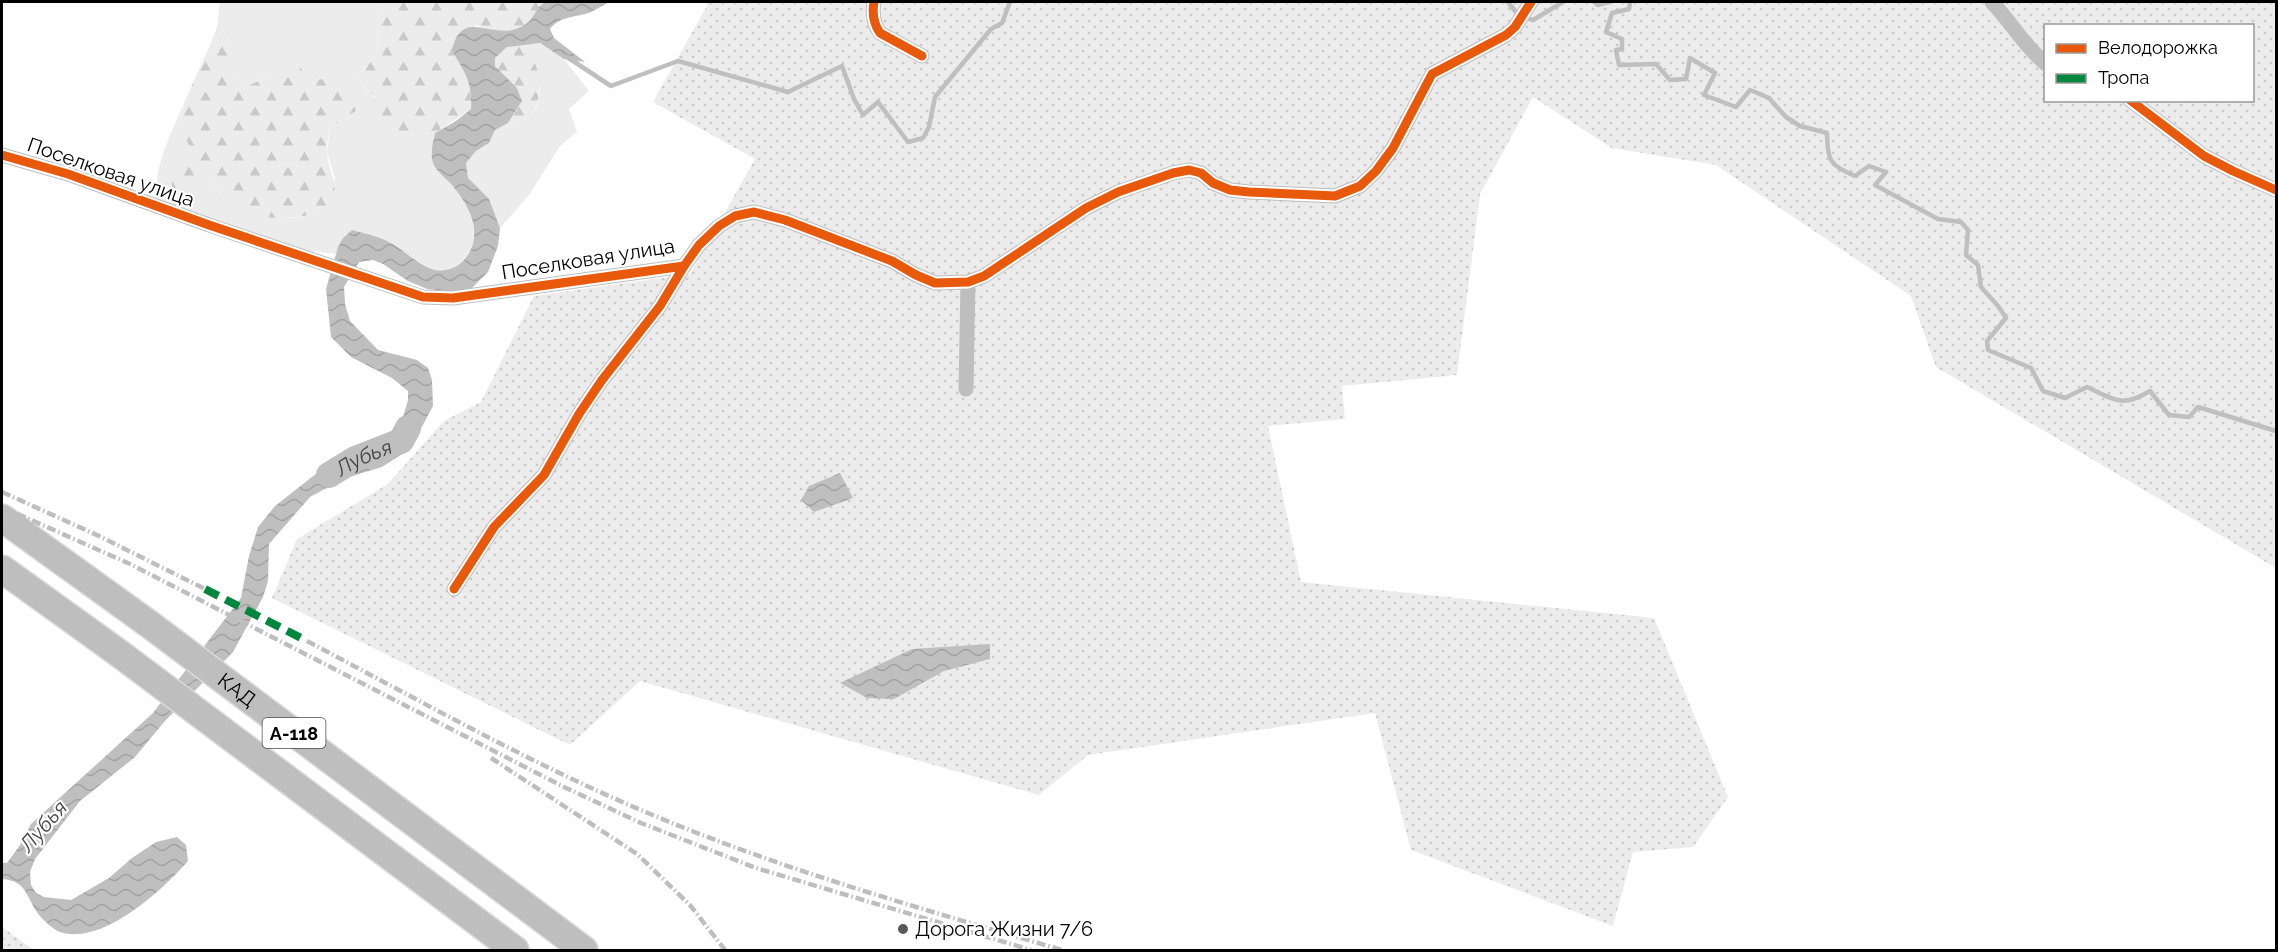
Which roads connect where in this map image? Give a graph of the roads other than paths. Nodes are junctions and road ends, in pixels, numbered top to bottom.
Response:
1 (874, 2) edge
2 (1992, 2) edge
3 (1529, 4) edge
4 (922, 56) dead end
5 (2044, 62) edge
6 (2133, 102) edge
7 (2, 155) edge
8 (2277, 190) edge
9 (684, 266) junction
10 (968, 282) junction
11 (966, 389) dead end
12 (2, 518) edge
13 (2, 569) edge
14 (454, 590) dead end
15 (515, 951) edge
16 (584, 951) edge

1 - 4 street
2 - 5 street
3 - 10 street
6 - 8 street
7 - 9 street, Поселковая улица
9 - 10 street, Поселковая улица
9 - 14 street
10 - 11 street
12 - 16 highway, КАД / А-118
13 - 15 highway, А-118

